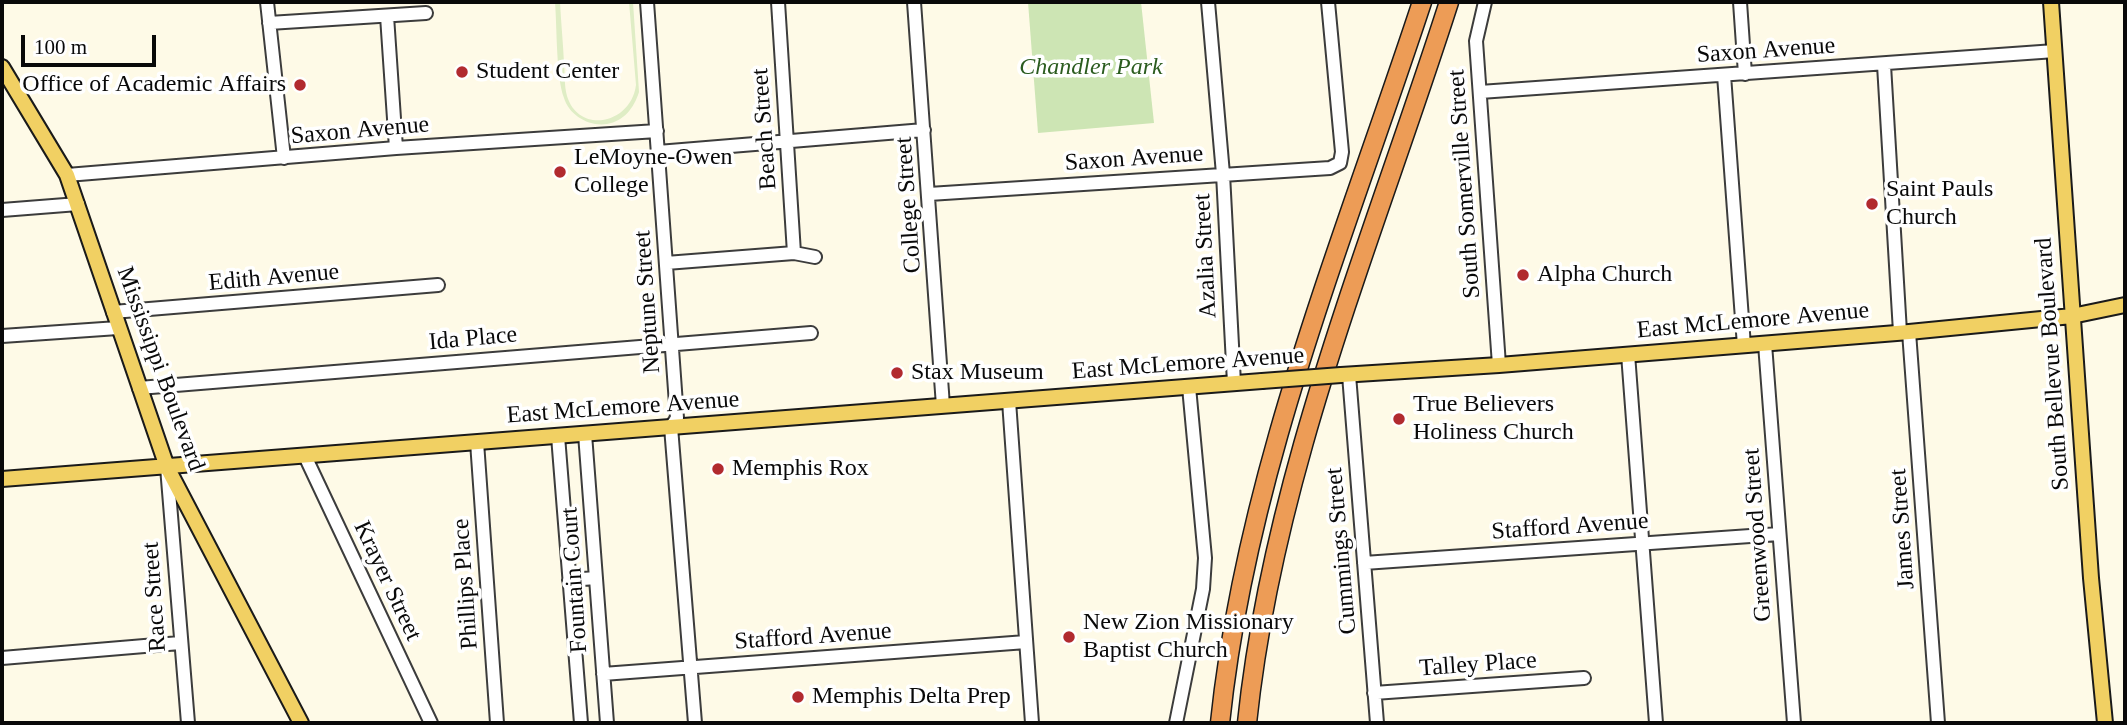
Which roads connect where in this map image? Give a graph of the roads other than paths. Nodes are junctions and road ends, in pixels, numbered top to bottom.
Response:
1 (267, 2) edge
2 (647, 2) edge
3 (778, 2) edge
4 (914, 2) edge
5 (1208, 2) edge
6 (1328, 2) edge
7 (1422, 2) edge
8 (1450, 2) edge
9 (1485, 2) edge
10 (1740, 2) edge
11 (2051, 2) edge
12 (426, 13) dead end
13 (387, 16) junction
14 (269, 23) junction
15 (2054, 51) junction
16 (1884, 65) junction
17 (2, 66) edge
18 (1745, 74) junction
19 (1724, 75) junction
20 (1480, 92) junction
21 (924, 130) junction
22 (657, 131) junction
23 (788, 141) junction
24 (396, 148) junction
25 (658, 152) junction
26 (284, 158) junction
27 (1223, 174) junction
28 (67, 175) junction
29 (929, 194) junction
30 (78, 204) junction
31 (2, 210) edge
32 (794, 253) junction
33 (815, 257) dead end
34 (666, 263) junction
35 (438, 285) dead end
36 (2125, 305) edge
37 (113, 312) junction
38 (2072, 317) junction
39 (118, 328) junction
40 (1905, 332) junction
41 (811, 333) dead end
42 (2, 336) edge
43 (671, 342) junction
44 (1765, 344) junction
45 (1744, 345) junction
46 (1628, 354) junction
47 (1499, 365) junction
48 (1345, 375) junction
49 (1234, 383) junction
50 (1189, 387) junction
51 (139, 388) junction
52 (1009, 401) junction
53 (943, 406) junction
54 (670, 427) junction
55 (585, 434) junction
56 (558, 436) junction
57 (477, 442) junction
58 (305, 456) junction
59 (167, 467) junction
60 (2, 479) edge
61 (1779, 534) junction
62 (1642, 544) junction
63 (1364, 563) junction
64 (596, 578) junction
65 (569, 580) junction
66 (597, 604) junction
67 (571, 606) junction
68 (1026, 642) junction
69 (180, 643) junction
70 (2, 658) edge
71 (690, 667) junction
72 (603, 674) junction
73 (1584, 678) dead end
74 (1374, 693) junction
75 (188, 723) edge
76 (301, 723) edge
77 (431, 723) edge
78 (497, 723) edge
79 (581, 723) edge
80 (607, 723) edge
81 (695, 723) edge
82 (1032, 723) edge
83 (1176, 723) edge
84 (1220, 723) edge
85 (1247, 723) edge
86 (1377, 723) edge
87 (1656, 723) edge
88 (1794, 723) edge
89 (1938, 723) edge
90 (2105, 723) edge

1 - 14 street
2 - 22 street, Neptune Street
3 - 23 street, Beach Street
4 - 21 street, College Street
5 - 27 street, Azalia Street
6 - 27 street, Saxon Avenue
7 - 84 highway
8 - 85 highway
9 - 20 street, South Somerville Street
10 - 18 street
11 - 15 main road, South Bellevue Boulevard
12 - 13 street
13 - 14 street
13 - 24 street
14 - 26 street
15 - 16 street, Saxon Avenue
15 - 38 main road, South Bellevue Boulevard
16 - 18 street, Saxon Avenue
16 - 40 street, James Street
17 - 28 main road, Mississippi Boulevard
18 - 19 street, Saxon Avenue
19 - 20 street, Saxon Avenue
19 - 45 street
20 - 47 street, South Somerville Street
21 - 23 street
21 - 29 street, College Street
22 - 24 street, Saxon Avenue
22 - 25 street, Neptune Street
23 - 25 street
23 - 32 street, Beach Street
24 - 26 street, Saxon Avenue
25 - 34 street, Neptune Street
26 - 28 street, Saxon Avenue
27 - 29 street, Saxon Avenue
27 - 49 street, Azalia Street
28 - 30 main road, Mississippi Boulevard
29 - 53 street, College Street
30 - 31 street
30 - 37 main road, Mississippi Boulevard
32 - 33 street
32 - 34 street
34 - 43 street, Neptune Street
35 - 37 street, Edith Avenue
36 - 38 main road, East McLemore Avenue
37 - 39 main road, Mississippi Boulevard
38 - 40 main road, East McLemore Avenue
38 - 90 main road, South Bellevue Boulevard
39 - 42 street
39 - 51 main road, Mississippi Boulevard
40 - 44 main road, East McLemore Avenue
40 - 89 street, James Street
41 - 43 street, Ida Place
43 - 51 street, Ida Place
43 - 54 street, Neptune Street
44 - 45 main road, East McLemore Avenue
44 - 61 street, Greenwood Street
45 - 46 main road, East McLemore Avenue
46 - 47 main road, East McLemore Avenue
46 - 62 street
47 - 48 main road, East McLemore Avenue
48 - 49 main road, East McLemore Avenue, bridge
48 - 63 street, Cummings Street
49 - 50 main road, East McLemore Avenue
50 - 52 main road, East McLemore Avenue
50 - 83 street
51 - 59 main road, Mississippi Boulevard
52 - 53 main road, East McLemore Avenue
52 - 68 street
53 - 54 main road, East McLemore Avenue
54 - 55 main road, East McLemore Avenue
54 - 71 street, Neptune Street
55 - 56 main road, East McLemore Avenue
55 - 64 street, Fountain Court
56 - 57 main road, East McLemore Avenue
56 - 65 street, Fountain Court
57 - 58 main road, East McLemore Avenue
57 - 78 street, Phillips Place
58 - 59 main road, East McLemore Avenue
58 - 77 street, Krayer Street
59 - 60 main road, East McLemore Avenue
59 - 69 street, Race Street
59 - 76 main road, Mississippi Boulevard
61 - 62 street, Stafford Avenue
61 - 88 street, Greenwood Street
62 - 63 street, Stafford Avenue
62 - 87 street
63 - 74 street, Cummings Street
64 - 65 street
64 - 66 street, Fountain Court
65 - 67 street, Fountain Court
66 - 67 street
66 - 72 street, Fountain Court
67 - 79 street, Fountain Court
68 - 71 street, Stafford Avenue
68 - 82 street
69 - 70 street
69 - 75 street, Race Street
71 - 72 street, Stafford Avenue
71 - 81 street, Neptune Street
72 - 80 street, Fountain Court
73 - 74 street, Talley Place
74 - 86 street, Cummings Street

